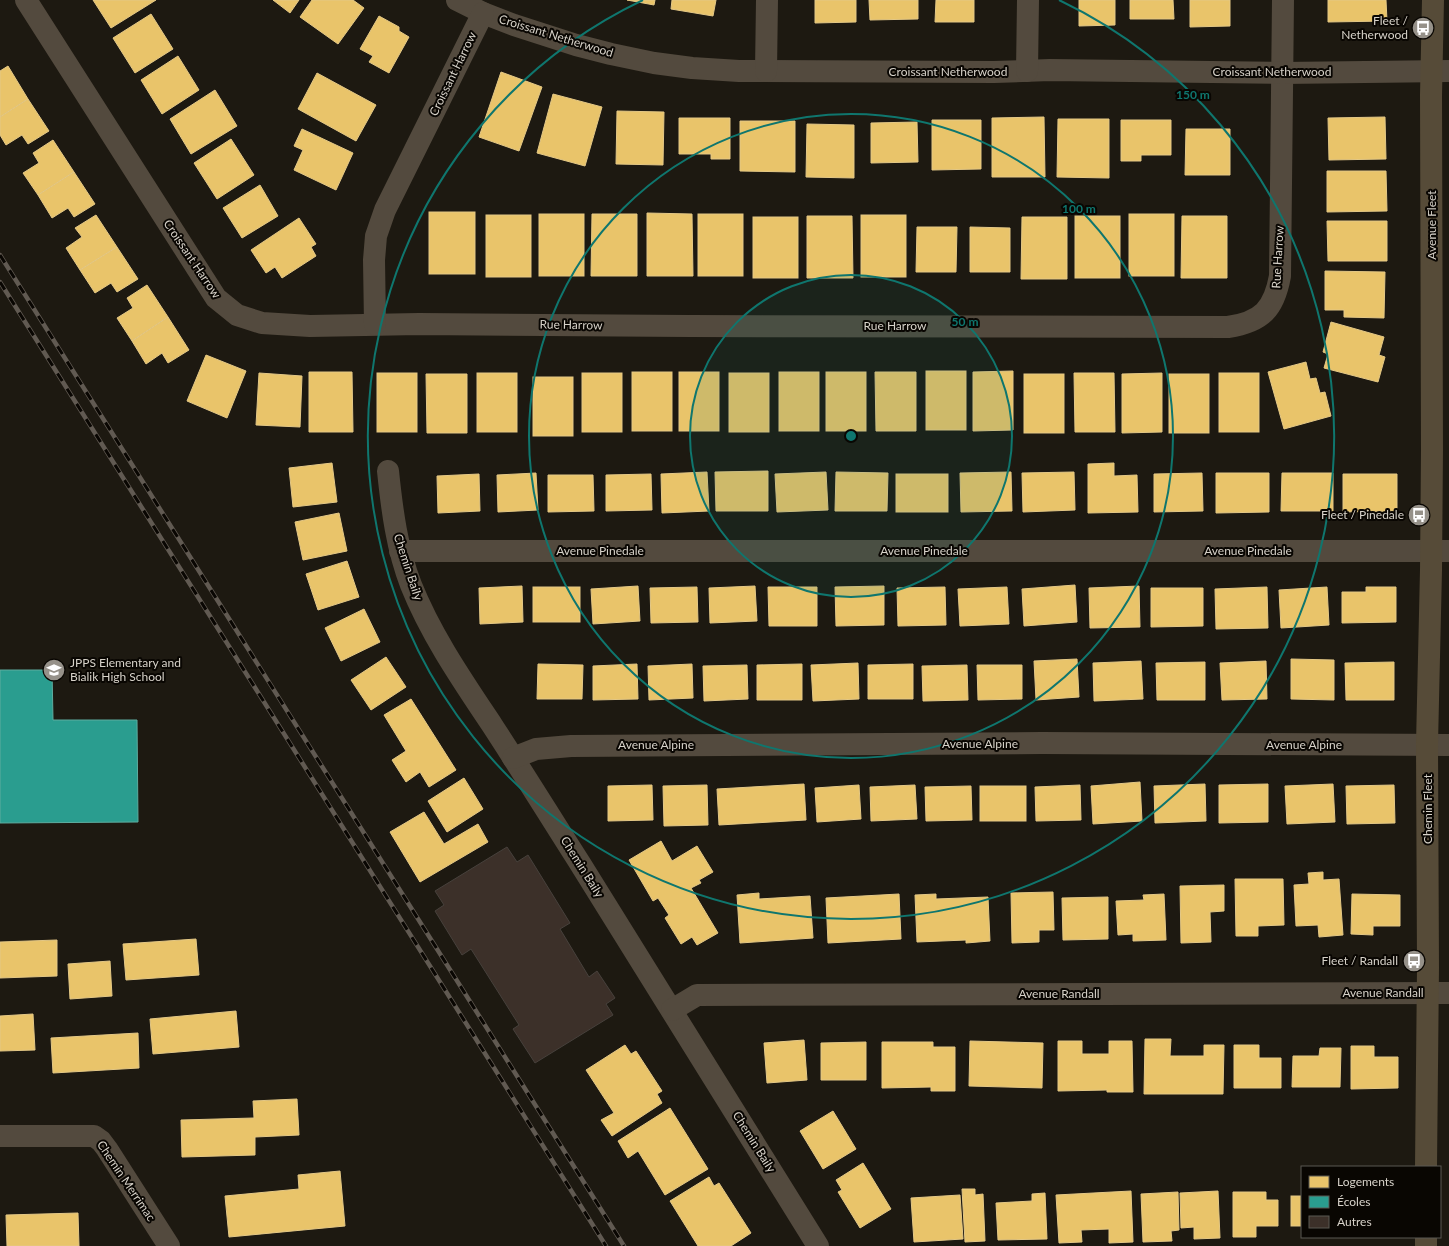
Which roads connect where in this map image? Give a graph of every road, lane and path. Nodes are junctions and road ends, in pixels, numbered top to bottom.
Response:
1 (26, 0) edge
2 (457, 0) edge
3 (767, 0) edge
4 (1028, 0) edge
5 (1283, 0) edge
6 (1433, 0) edge
7 (483, 13) junction
8 (766, 71) junction
9 (1027, 71) junction
10 (1440, 71) edge
11 (1282, 73) junction
12 (375, 324) junction
13 (1432, 450) joint
14 (388, 471) dead end
15 (400, 551) junction
16 (1440, 551) edge
17 (1427, 744) junction
18 (1449, 745) edge
19 (513, 758) junction
20 (1438, 993) edge
21 (672, 1010) junction
22 (0, 1136) edge
23 (1426, 1166) edge
24 (169, 1246) edge
25 (818, 1246) edge

1 - 12 street, Croissant Harrow
2 - 7 street, Croissant Netherwood
3 - 8 street
4 - 9 street
5 - 11 street, Rue Harrow
6 - 10 main road, Avenue Fleet
7 - 8 street, Croissant Netherwood
7 - 12 street, Croissant Harrow
8 - 9 street, Croissant Netherwood
9 - 11 street, Croissant Netherwood
10 - 11 street, Croissant Netherwood
10 - 13 main road, Avenue Fleet
11 - 12 street, Rue Harrow
13 - 16 main road, Chemin Fleet
14 - 15 street, Chemin Baily
15 - 16 street, Avenue Pinedale
15 - 19 street, Chemin Baily
16 - 17 main road, Chemin Fleet
17 - 18 street, Avenue Alpine
17 - 19 street, Avenue Alpine
17 - 20 main road, Chemin Fleet
19 - 21 street, Chemin Baily
20 - 21 street, Avenue Randall
20 - 23 main road, Chemin Fleet
21 - 25 street, Chemin Baily
22 - 24 street, Chemin Merrimac

